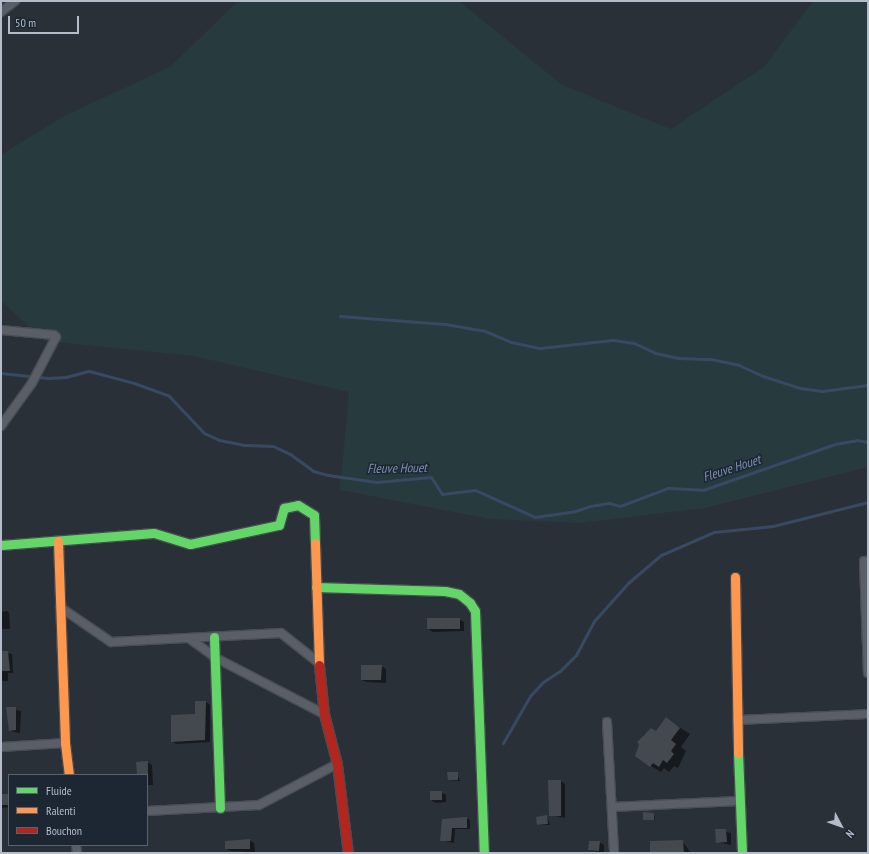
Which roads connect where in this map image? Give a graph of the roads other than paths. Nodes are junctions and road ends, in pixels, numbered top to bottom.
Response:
1 (15, 1) edge
2 (1, 12) edge
3 (1, 330) edge
4 (1, 426) edge
5 (58, 541) junction
6 (1, 545) edge
7 (864, 561) dead end
8 (735, 576) dead end
9 (316, 587) junction
10 (60, 606) junction
11 (214, 637) junction
12 (190, 638) junction
13 (216, 658) junction
14 (319, 663) junction
15 (868, 673) edge
16 (324, 714) junction
17 (868, 714) edge
18 (737, 720) junction
19 (607, 722) dead end
20 (65, 743) junction
21 (1, 747) edge
22 (337, 764) junction
23 (71, 773) edge
24 (739, 801) junction
25 (612, 807) junction
26 (220, 808) junction
27 (148, 811) edge
28 (348, 853) edge
29 (484, 853) edge
30 (614, 853) edge
31 (742, 853) edge

1 - 2 street
3 - 4 street
5 - 6 street
5 - 9 street
5 - 10 street
7 - 15 street
8 - 18 street
9 - 14 street
9 - 29 street
10 - 12 street
10 - 20 street
11 - 12 street
11 - 13 street
11 - 14 street
12 - 13 street
13 - 16 street
13 - 26 street
14 - 16 street
16 - 22 street
17 - 18 street
18 - 24 street
19 - 25 street
20 - 21 street
20 - 23 street
22 - 26 street
22 - 28 street
24 - 25 street
24 - 31 street
25 - 30 street
26 - 27 street

